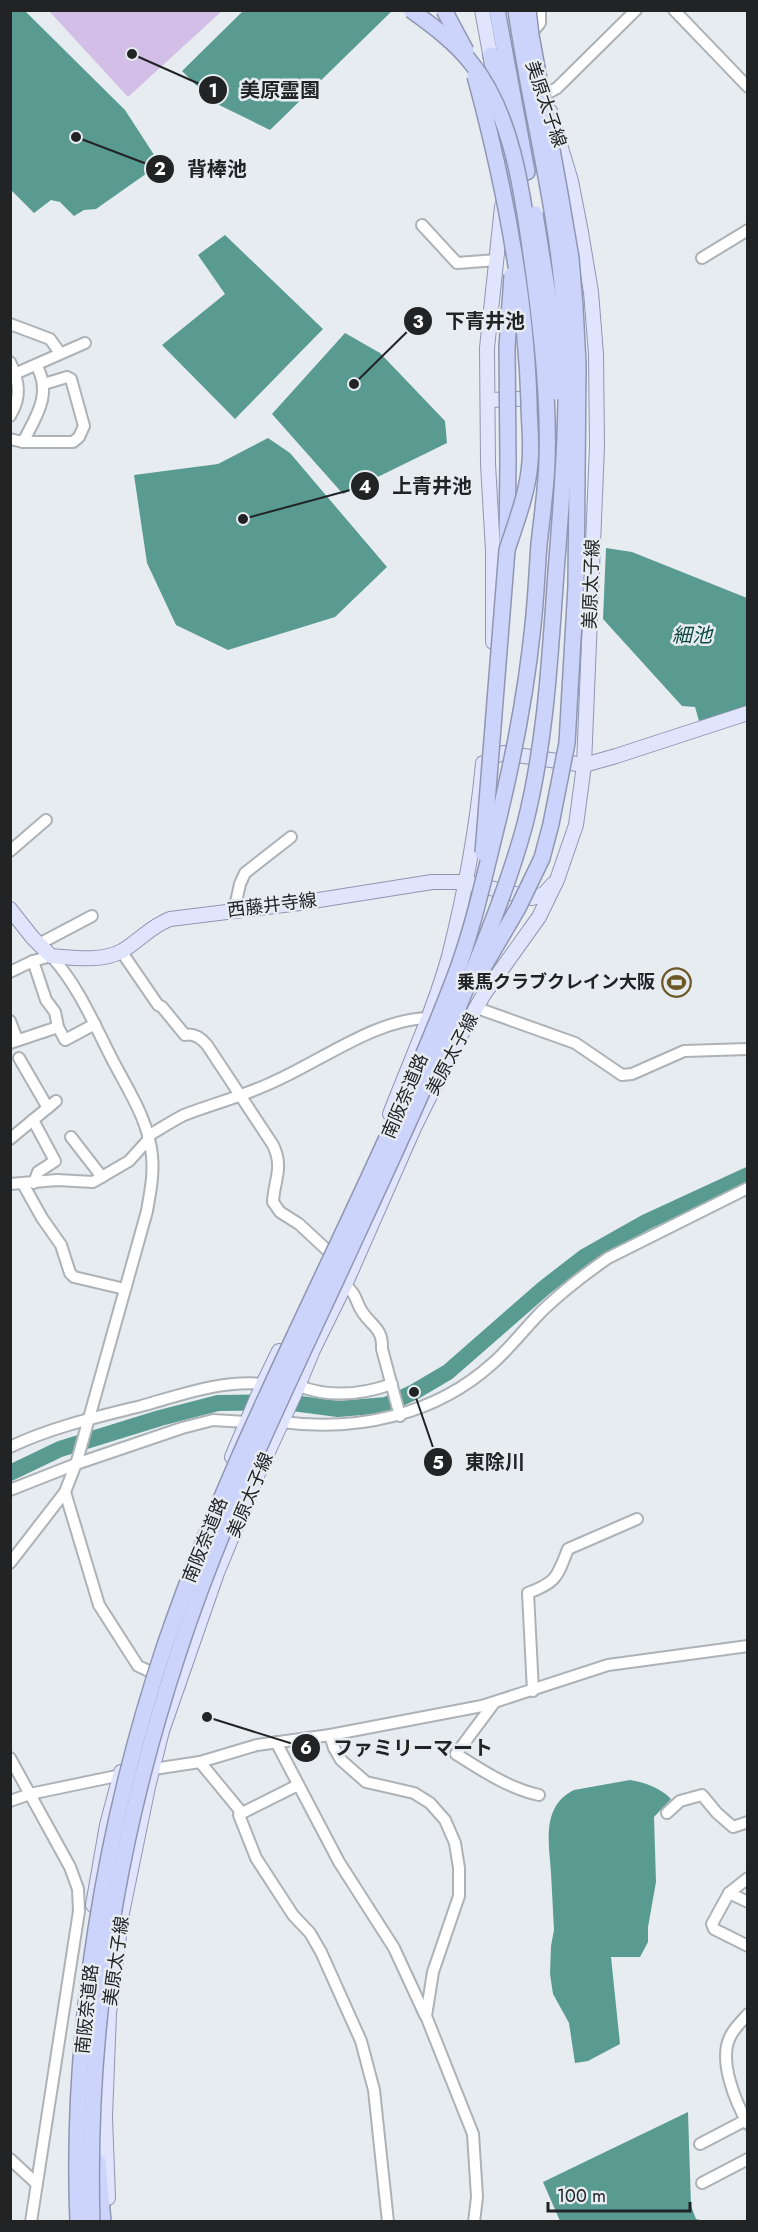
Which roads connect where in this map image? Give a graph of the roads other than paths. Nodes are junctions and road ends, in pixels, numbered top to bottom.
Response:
1 (411, 10) edge
2 (444, 10) edge
3 (482, 10) edge
4 (497, 10) edge
5 (514, 10) edge
6 (528, 10) edge
7 (540, 10) edge
8 (636, 10) edge
9 (674, 10) edge
10 (521, 34) junction
11 (491, 55) junction
12 (747, 87) edge
13 (544, 95) junction
14 (422, 225) dead end
15 (747, 230) edge
16 (702, 258) dead end
17 (497, 260) junction
18 (10, 324) edge
19 (85, 343) dead end
20 (60, 353) junction
21 (10, 362) edge
22 (36, 365) junction
23 (13, 375) edge
24 (44, 384) junction
25 (598, 397) junction
26 (488, 400) junction
27 (10, 416) edge
28 (10, 439) edge
29 (23, 442) junction
30 (560, 525) junction
31 (507, 550) junction
32 (747, 713) edge
33 (584, 765) junction
34 (483, 772) junction
35 (46, 820) dead end
36 (291, 837) dead end
37 (10, 851) edge
38 (556, 880) junction
39 (465, 882) junction
40 (479, 898) junction
41 (10, 909) edge
42 (234, 910) junction
43 (92, 916) dead end
44 (39, 945) junction
45 (121, 951) junction
46 (51, 956) junction
47 (33, 961) junction
48 (10, 972) edge
49 (477, 1008) junction
50 (457, 1011) junction
51 (428, 1018) junction
52 (10, 1021) edge
53 (95, 1024) junction
54 (58, 1028) junction
55 (14, 1041) edge
56 (747, 1049) edge
57 (18, 1058) dead end
58 (241, 1097) junction
59 (33, 1120) junction
60 (71, 1137) dead end
61 (149, 1138) junction
62 (10, 1139) edge
63 (102, 1177) junction
64 (10, 1184) edge
65 (28, 1184) junction
66 (747, 1188) edge
67 (328, 1251) junction
68 (345, 1285) junction
69 (124, 1289) junction
70 (392, 1384) junction
71 (262, 1385) junction
72 (298, 1389) junction
73 (400, 1416) junction
74 (248, 1419) junction
75 (284, 1419) junction
76 (88, 1424) junction
77 (10, 1447) edge
78 (77, 1462) junction
79 (10, 1490) edge
80 (65, 1492) junction
81 (637, 1519) dead end
82 (10, 1563) edge
83 (747, 1646) edge
84 (149, 1671) junction
85 (533, 1690) junction
86 (495, 1702) junction
87 (330, 1735) junction
88 (276, 1742) junction
89 (10, 1758) edge
90 (200, 1762) junction
91 (152, 1769) junction
92 (120, 1775) junction
93 (298, 1785) junction
94 (30, 1794) junction
95 (539, 1795) dead end
96 (10, 1801) edge
97 (242, 1813) junction
98 (667, 1813) dead end
99 (747, 1822) edge
100 (747, 1878) edge
101 (729, 1893) junction
102 (747, 1902) edge
103 (747, 1946) edge
104 (747, 2013) edge
105 (426, 2016) junction
106 (96, 2054) junction
107 (746, 2122) edge
108 (700, 2144) dead end
109 (10, 2159) edge
110 (747, 2159) edge
111 (702, 2183) dead end
112 (37, 2184) junction
113 (30, 2222) edge
114 (73, 2222) edge
115 (92, 2222) edge
116 (103, 2222) edge
117 (110, 2222) edge
118 (388, 2222) edge
119 (474, 2222) edge

1 - 40 highway, bridge
2 - 31 highway, bridge
3 - 11 main road, 美原太子線
4 - 30 highway, bridge
5 - 10 main road, 美原太子線
5 - 30 highway, bridge
6 - 50 highway, bridge
7 - 10 street
8 - 13 street
9 - 12 street
10 - 13 main road, 美原太子線
11 - 17 main road, 美原太子線
11 - 31 highway, bridge
13 - 25 main road, 美原太子線
14 - 17 street
15 - 16 street
17 - 26 main road, 美原太子線
18 - 20 street
19 - 20 street
20 - 22 street
21 - 23 street
22 - 23 street
22 - 24 street
23 - 27 street
24 - 29 street
24 - 29 street
25 - 26 main road
25 - 33 main road, 美原太子線
26 - 34 main road, 美原太子線
28 - 29 street
30 - 50 highway, bridge
31 - 40 highway, bridge
32 - 33 main road
33 - 34 main road
33 - 38 main road, 美原太子線
34 - 39 main road, 美原太子線
35 - 37 street
36 - 42 street
38 - 39 main road, 西藤井寺線
38 - 49 main road, 美原太子線
39 - 42 main road, 西藤井寺線
39 - 51 main road, 美原太子線
40 - 114 highway, 南阪奈道路, bridge
41 - 44 main road
42 - 45 main road, 西藤井寺線
43 - 44 street
44 - 46 main road
45 - 46 main road, 西藤井寺線
45 - 58 street
46 - 47 street
46 - 53 street
47 - 48 street
47 - 54 street
49 - 56 street
49 - 68 main road, 美原太子線
50 - 106 highway, 南阪奈道路, bridge
51 - 58 street
51 - 67 main road, 美原太子線
52 - 55 street
53 - 54 street
53 - 61 street
54 - 55 street
57 - 59 street
58 - 61 street
58 - 67 street
59 - 62 street
59 - 65 street
60 - 63 street
61 - 63 street
61 - 69 street
63 - 65 street
64 - 65 street
65 - 69 street
66 - 73 street
67 - 71 main road, 美原太子線
68 - 70 street
68 - 72 main road, 美原太子線
69 - 76 street
70 - 72 street
70 - 73 street
71 - 74 main road, 美原太子線
71 - 76 street
72 - 75 main road, 美原太子線
73 - 75 street
74 - 78 street
74 - 84 main road, 美原太子線
75 - 91 main road, 美原太子線
76 - 77 street
76 - 78 street
78 - 79 street
78 - 80 street
80 - 82 street
80 - 84 street
81 - 85 street
83 - 85 street
84 - 92 main road, 美原太子線
85 - 86 street
86 - 87 street
86 - 95 street
87 - 88 street
87 - 105 street
88 - 90 street
88 - 93 street
89 - 94 street
90 - 91 street
90 - 97 street
91 - 92 street
91 - 117 main road, 美原太子線
92 - 94 street
92 - 114 main road, 美原太子線
93 - 97 street
93 - 105 street
94 - 96 street
94 - 112 street
97 - 118 street
98 - 99 street
100 - 101 street
101 - 102 street
101 - 103 street
104 - 107 street
105 - 119 street
106 - 115 highway, 南阪奈道路, bridge
106 - 116 highway, bridge
107 - 108 street
109 - 112 street
110 - 111 street
112 - 113 street

